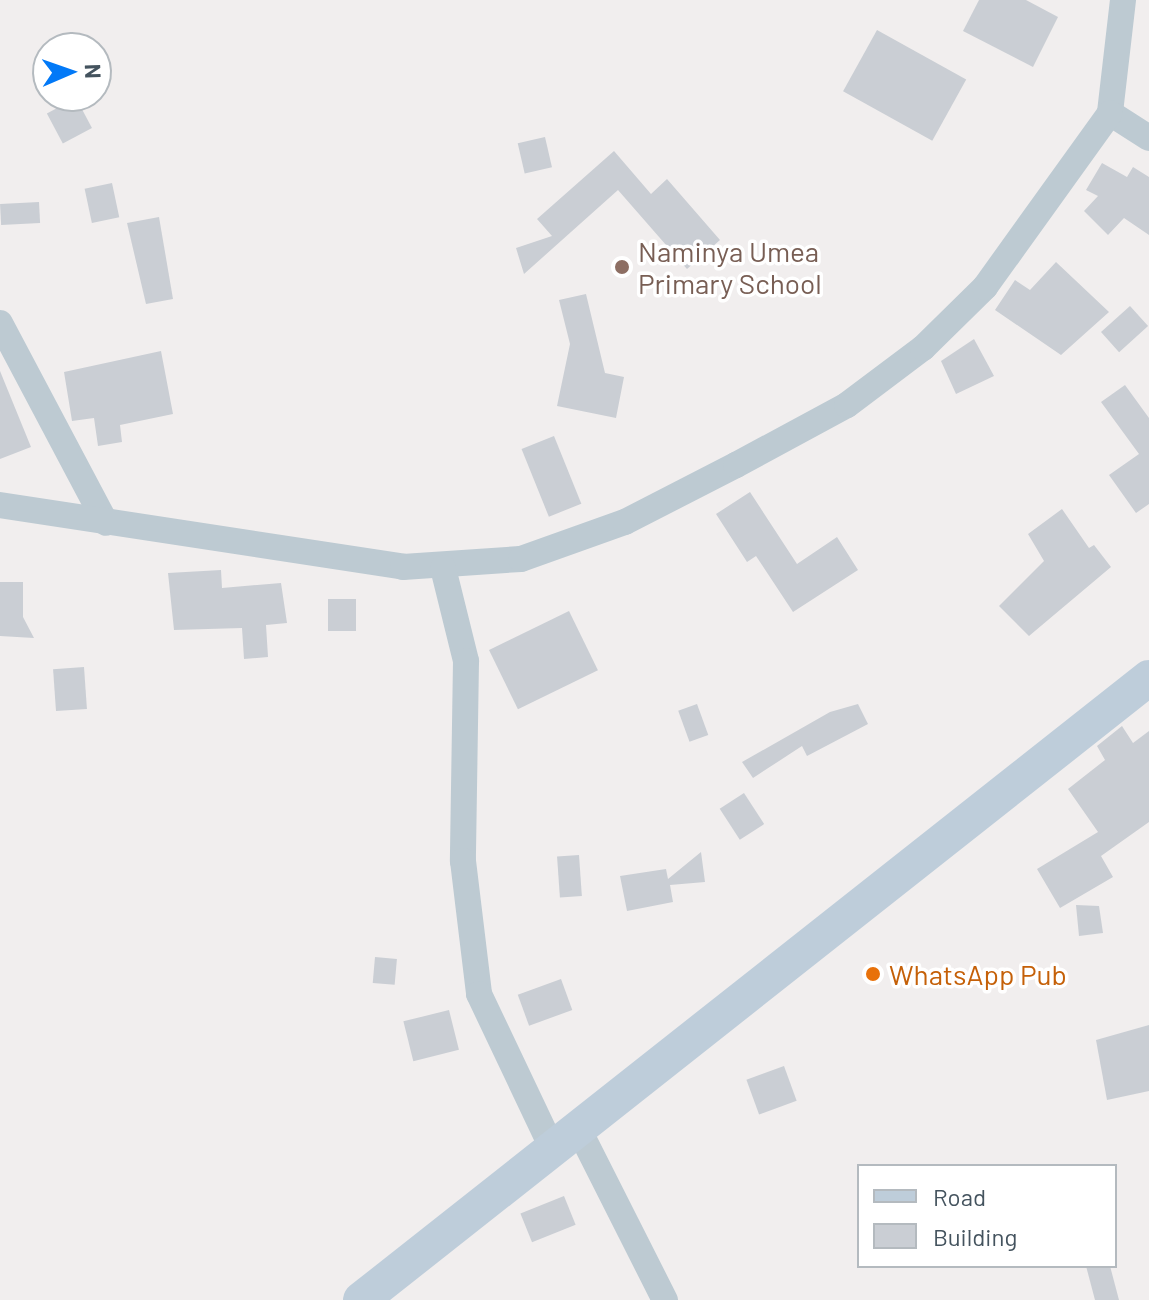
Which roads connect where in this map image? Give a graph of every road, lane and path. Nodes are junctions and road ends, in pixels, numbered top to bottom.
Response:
1 (1123, 0) edge
2 (1110, 113) junction
3 (1149, 138) edge
4 (0, 323) edge
5 (0, 505) edge
6 (106, 523) junction
7 (443, 568) junction
8 (1149, 678) edge
9 (565, 1138) junction
10 (361, 1300) edge
11 (665, 1300) edge

1 - 2 street
2 - 3 street
2 - 7 street
4 - 6 street
5 - 6 street
6 - 7 street
7 - 9 street
8 - 9 main road
9 - 10 main road
9 - 11 street

